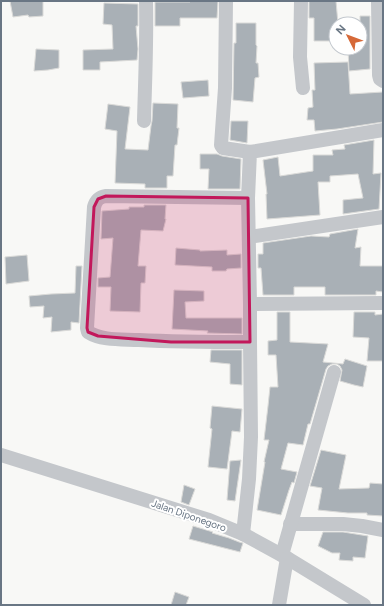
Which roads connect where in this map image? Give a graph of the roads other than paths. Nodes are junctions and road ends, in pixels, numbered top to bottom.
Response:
1 (146, 1) edge
2 (226, 1) edge
3 (301, 1) edge
4 (378, 1) edge
5 (383, 81) edge
6 (303, 88) dead end
7 (144, 121) dead end
8 (383, 130) edge
9 (250, 152) junction
10 (248, 198) junction
11 (383, 218) edge
12 (249, 237) junction
13 (383, 302) edge
14 (250, 304) junction
15 (250, 342) junction
16 (334, 372) dead end
17 (1, 455) edge
18 (290, 524) junction
19 (383, 530) edge
20 (243, 534) junction
21 (284, 556) junction
22 (279, 605) edge
23 (364, 605) edge

1 - 7 street
2 - 9 street
3 - 6 street
4 - 5 street
8 - 9 street
9 - 10 street
10 - 12 street
10 - 15 street
11 - 12 street
12 - 14 street
13 - 14 street
14 - 15 street
15 - 20 street
16 - 18 street
17 - 20 street, Jalan Diponegoro
18 - 19 street
18 - 21 street
20 - 21 street, Jalan Diponegoro
21 - 22 street
21 - 23 street, Jalan Diponegoro

